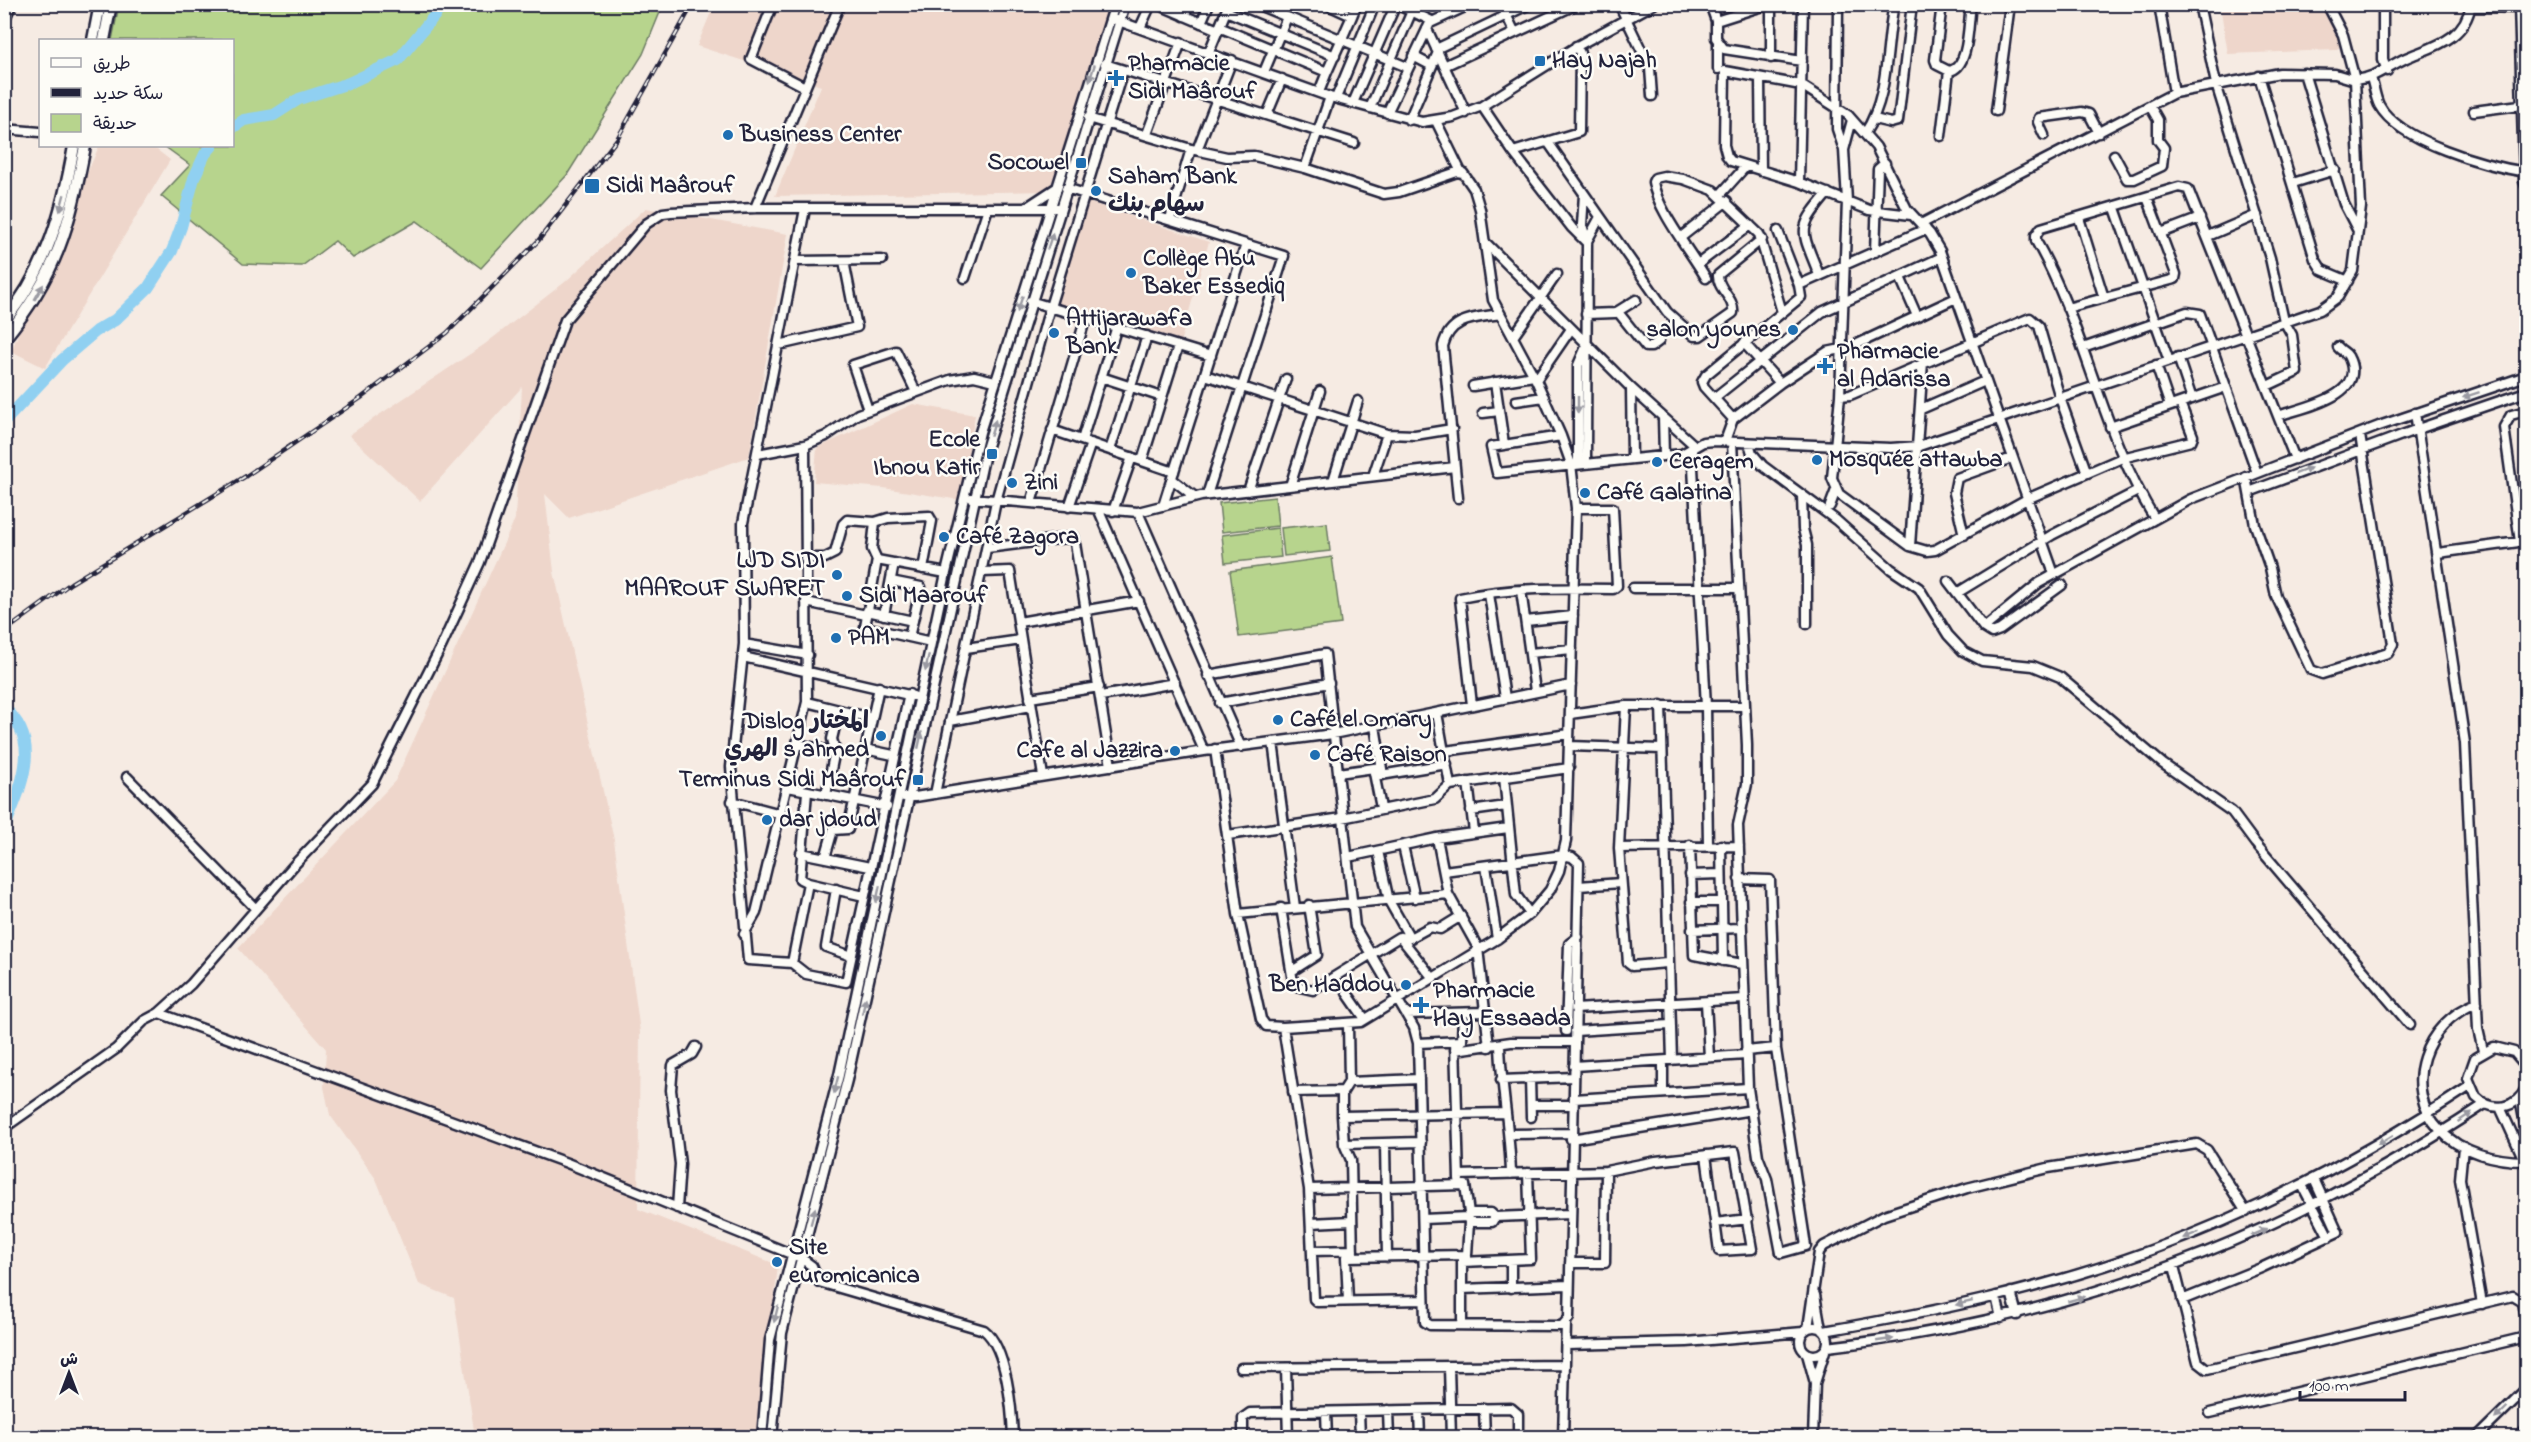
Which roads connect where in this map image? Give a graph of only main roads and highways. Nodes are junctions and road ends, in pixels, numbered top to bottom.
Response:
1 (100, 4) edge
2 (111, 4) edge
3 (93, 39) edge
4 (104, 39) edge
5 (75, 147) edge
6 (85, 147) edge
7 (4, 321) edge
8 (4, 339) edge

1 - 3 main road
2 - 4 main road
5 -> 7 main road
8 -> 6 main road

